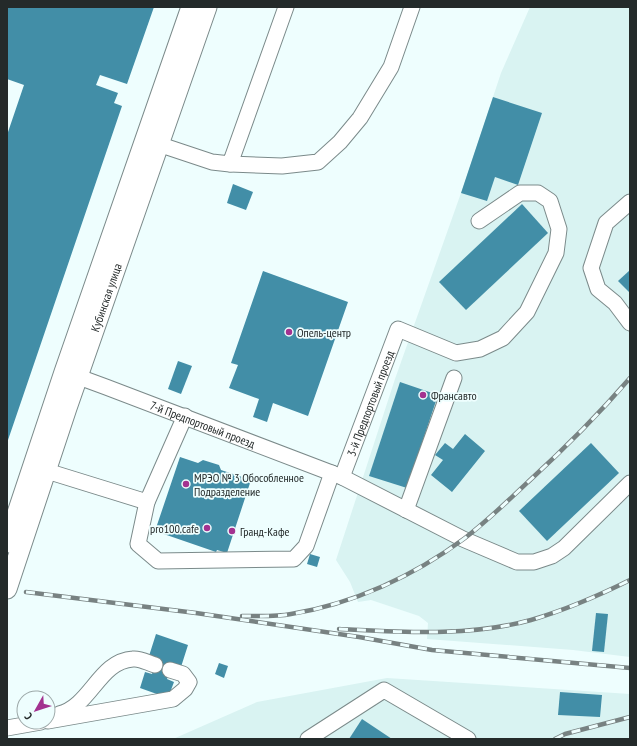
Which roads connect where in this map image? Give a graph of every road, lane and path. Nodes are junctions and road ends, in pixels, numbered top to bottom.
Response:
1 (192, 7) edge
2 (207, 7) edge
3 (286, 7) edge
4 (412, 7) edge
5 (152, 141) junction
6 (230, 164) junction
7 (630, 202) edge
8 (479, 221) dead end
9 (630, 323) edge
10 (70, 374) junction
11 (454, 378) dead end
12 (185, 416) junction
13 (39, 469) junction
14 (337, 475) junction
15 (630, 482) edge
16 (147, 502) junction
17 (406, 510) junction
18 (11, 546) edge
19 (7, 589) edge
20 (155, 665) dead end
21 (170, 670) dead end
22 (56, 714) edge
23 (56, 720) edge
24 (308, 739) edge
25 (468, 739) edge

1 - 5 main road, Кубинская улица
2 - 5 main road, Кубинская улица
3 - 6 street
4 - 6 street
5 - 6 street
5 - 10 main road, Кубинская улица
7 - 9 street
8 - 14 street, 3-й Предпортовый проезд
10 - 12 street, 7-й Предпортовый проезд
10 - 13 main road, Кубинская улица
11 - 17 street
12 - 14 street, 7-й Предпортовый проезд
12 - 16 street
13 - 16 street
13 - 18 main road, Кубинская улица
14 - 16 street, 3-й Предпортовый проезд
14 - 17 street, 7-й Предпортовый проезд
15 - 17 street
18 - 19 main road, Кубинская улица
20 - 22 street
21 - 23 street
24 - 25 street

